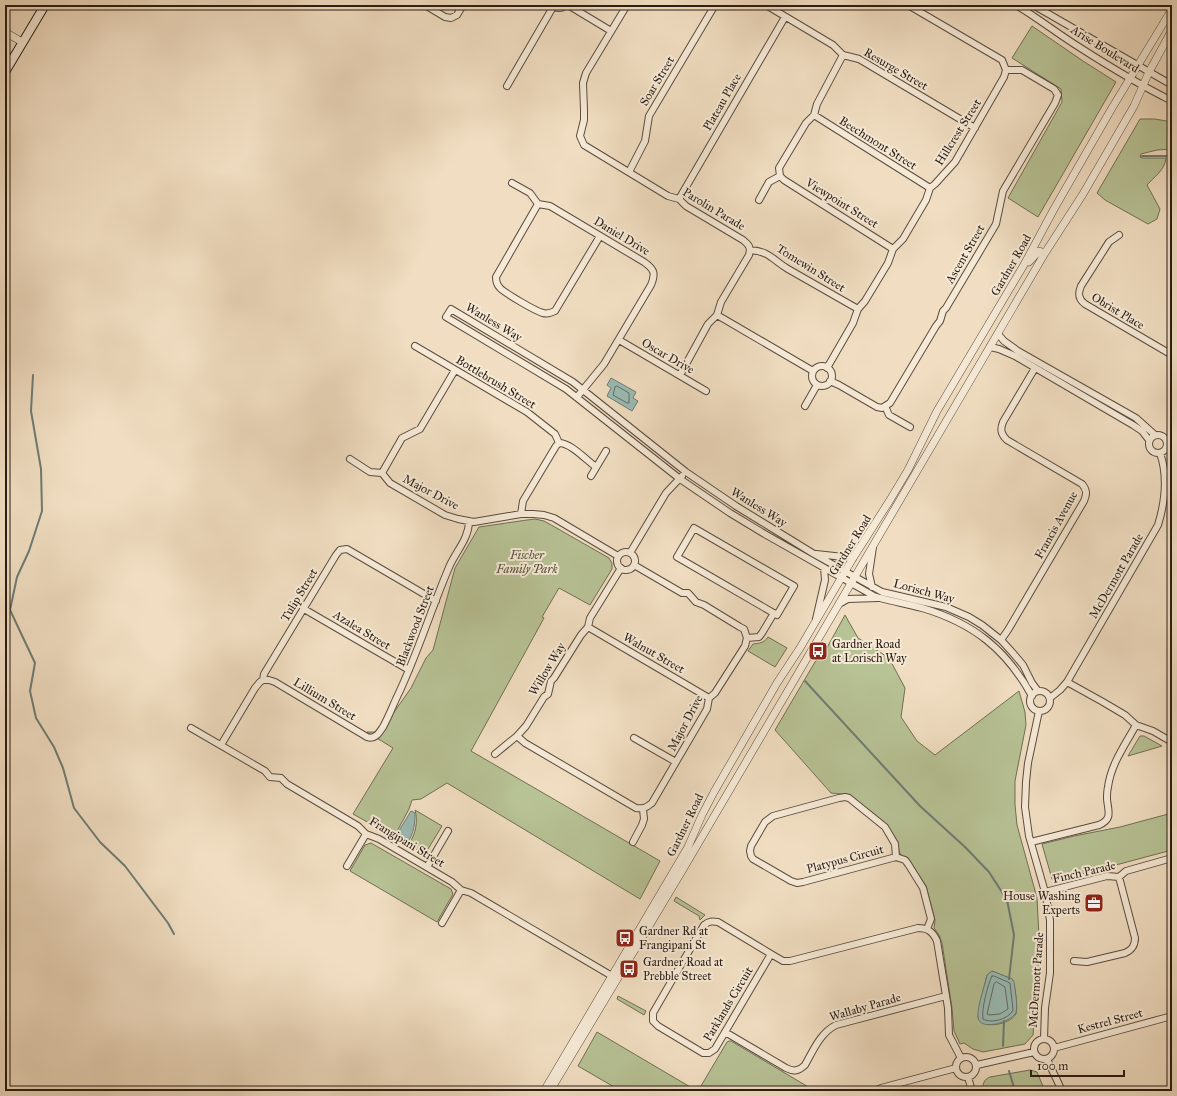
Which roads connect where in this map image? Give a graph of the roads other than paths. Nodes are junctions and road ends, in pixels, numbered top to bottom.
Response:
1 (45, 5) edge
2 (425, 5) edge
3 (463, 5) edge
4 (567, 5) edge
5 (627, 5) edge
6 (715, 5) edge
7 (766, 5) edge
8 (908, 5) edge
9 (1016, 5) edge
10 (1033, 5) edge
11 (553, 6) edge
12 (1172, 9) edge
13 (785, 16) junction
14 (1172, 30) edge
15 (611, 31) junction
16 (5, 32) edge
17 (22, 42) junction
18 (843, 55) junction
19 (1138, 65) junction
20 (1006, 70) junction
21 (5, 72) edge
22 (1149, 72) junction
23 (1130, 78) junction
24 (1172, 85) edge
25 (507, 86) dead end
26 (1143, 86) junction
27 (1172, 101) edge
28 (814, 116) junction
29 (974, 128) junction
30 (629, 172) junction
31 (780, 176) junction
32 (512, 183) dead end
33 (930, 188) junction
34 (678, 199) junction
35 (759, 200) dead end
36 (538, 204) junction
37 (1119, 235) dead end
38 (600, 236) junction
39 (893, 249) junction
40 (750, 250) junction
41 (1045, 253) junction
42 (1025, 263) junction
43 (858, 309) junction
44 (717, 315) junction
45 (998, 334) junction
46 (619, 340) junction
47 (415, 346) dead end
48 (990, 347) junction
49 (1172, 355) edge
50 (827, 368) junction
51 (1035, 368) junction
52 (455, 370) junction
53 (813, 371) junction
54 (680, 376) junction
55 (830, 382) junction
56 (817, 385) junction
57 (583, 390) junction
58 (706, 391) dead end
59 (577, 397) junction
60 (805, 406) dead end
61 (886, 406) junction
62 (910, 427) dead end
63 (1155, 435) junction
64 (1169, 439) edge
65 (1149, 440) junction
66 (559, 443) junction
67 (606, 451) dead end
68 (1160, 453) junction
69 (350, 460) dead end
70 (596, 467) junction
71 (686, 472) junction
72 (382, 474) junction
73 (590, 476) dead end
74 (680, 479) junction
75 (1165, 495) junction
76 (1172, 495) edge
77 (521, 514) junction
78 (468, 521) junction
79 (873, 546) junction
80 (630, 553) junction
81 (814, 554) junction
82 (618, 556) junction
83 (853, 558) junction
84 (634, 565) junction
85 (621, 568) junction
86 (824, 568) junction
87 (844, 575) junction
88 (853, 580) junction
89 (872, 587) junction
90 (880, 598) junction
91 (436, 601) junction
92 (839, 604) junction
93 (304, 608) junction
94 (774, 613) junction
95 (816, 622) junction
96 (588, 627) junction
97 (747, 638) junction
98 (1001, 640) junction
99 (409, 670) junction
100 (263, 680) junction
101 (1067, 682) junction
102 (1038, 691) junction
103 (1032, 696) junction
104 (709, 698) junction
105 (1050, 698) junction
106 (1039, 711) junction
107 (1136, 725) junction
108 (191, 728) dead end
109 (517, 736) junction
110 (374, 738) joint
111 (634, 738) dead end
112 (1172, 742) edge
113 (221, 745) junction
114 (495, 754) dead end
115 (676, 762) junction
116 (643, 809) junction
117 (448, 831) dead end
118 (366, 834) junction
119 (633, 842) dead end
120 (1031, 842) junction
121 (896, 857) junction
122 (1172, 858) edge
123 (347, 866) dead end
124 (427, 867) junction
125 (1119, 877) junction
126 (461, 890) junction
127 (1045, 892) junction
128 (442, 923) dead end
129 (927, 929) junction
130 (771, 954) junction
131 (1074, 961) dead end
132 (612, 976) junction
133 (946, 996) junction
134 (1172, 1016) edge
135 (726, 1032) junction
136 (1044, 1039) junction
137 (1054, 1048) junction
138 (1034, 1052) junction
139 (961, 1058) junction
140 (1047, 1060) junction
141 (977, 1065) junction
142 (956, 1068) junction
143 (968, 1077) junction
144 (552, 1089) edge
145 (544, 1091) edge
146 (875, 1091) edge
147 (972, 1091) edge
148 (1062, 1091) edge

1 - 17 main road
2 - 3 street
4 - 11 street
4 - 15 street
5 - 15 street
6 - 30 street, Soar Street
7 - 13 street, Resurge Street
8 - 20 street
9 - 23 street, Arise Boulevard
10 - 19 street, Arise Boulevard
11 - 25 street
12 - 19 street, Gardner Road
13 - 18 street, Resurge Street
13 - 34 street, Plateau Place
14 - 22 street, Gardner Road
15 - 30 street, Parolin Parade
16 - 17 street
17 - 21 main road
18 - 28 street
18 - 29 street, Resurge Street
19 - 22 street, Arise Boulevard
19 - 23 street, Gardner Road
20 - 29 street, Hillcrest Street
20 - 61 street, Ascent Street
22 - 24 street, Arise Boulevard
22 - 26 street, Gardner Road
23 - 26 street, Arise Boulevard
23 - 42 street, Gardner Road
26 - 27 street, Arise Boulevard
26 - 41 street, Gardner Road
28 - 31 street
28 - 33 street, Beechmont Street
29 - 33 street, Hillcrest Street
30 - 34 street, Parolin Parade
31 - 35 street
31 - 39 street, Viewpoint Street
32 - 36 street, Daniel Drive
33 - 39 street, Hillcrest Street
34 - 40 street, Parolin Parade
36 - 38 street, Daniel Drive
36 - 38 street
37 - 49 street, Obrist Place
38 - 46 street, Daniel Drive
39 - 43 street, Hillcrest Street
40 - 43 street, Tomewin Street
40 - 44 street
41 - 42 street
41 - 45 street, Gardner Road
42 - 83 street, Gardner Road
43 - 50 street, Hillcrest Street
44 - 53 street
44 - 54 street
45 - 48 street, Gardner Road
45 - 63 street
46 - 54 street, Oscar Drive
46 - 57 street, Daniel Drive
47 - 52 street, Bottlebrush Street
48 - 51 street
48 - 79 street, Gardner Road
50 - 53 street
50 - 55 street
51 - 65 street
51 - 98 street, Francis Avenue
52 - 66 street, Bottlebrush Street
52 - 72 street
53 - 56 street
54 - 58 street, Oscar Drive
55 - 56 street
55 - 61 street
56 - 60 street
57 - 59 street, Daniel Drive
57 - 59 street, Wanless Way
57 - 71 street, Wanless Way
59 - 74 street, Wanless Way
61 - 62 street
63 - 64 street
63 - 65 street
64 - 68 street
65 - 68 street
66 - 70 street
66 - 77 street
67 - 70 street
68 - 75 street, McDermott Parade
69 - 72 street, Major Drive
70 - 73 street
71 - 74 street
71 - 81 street, Wanless Way
72 - 78 street, Major Drive
74 - 80 street
74 - 86 street, Wanless Way
75 - 76 street
75 - 101 street, McDermott Parade
77 - 78 street, Major Drive
77 - 82 street, Major Drive
78 - 91 street, Blackwood Street
79 - 88 street, Gardner Road
79 - 89 street, Gardner Road
80 - 82 street
80 - 84 street
81 - 83 street
81 - 87 street, Wanless Way
82 - 85 street
83 - 87 street, Gardner Road
84 - 85 street
84 - 97 street
85 - 96 street, Willow Way
86 - 87 street, Wanless Way
86 - 95 street
87 - 88 street, Lorisch Way
87 - 95 street, Gardner Road
88 - 89 street, Lorisch Way
88 - 90 street, Lorisch Way
88 - 92 street, Gardner Road
89 - 98 street, Lorisch Way
90 - 92 street, Lorisch Way
90 - 103 street, Lorisch Way
91 - 93 street, Tulip Street
91 - 99 street, Blackwood Street
92 - 144 street, Gardner Road
93 - 99 street, Azalea Street
93 - 100 street, Tulip Street
94 - 94 street
94 - 97 street
95 - 132 street, Gardner Road
96 - 104 street, Walnut Street
96 - 109 street, Willow Way
97 - 104 street, Major Drive
98 - 102 street, Lorisch Way
99 - 110 street, Blackwood Street
100 - 110 street, Lillium Street
100 - 113 street, Tulip Street
101 - 105 street, McDermott Parade
101 - 107 street
102 - 103 street
102 - 105 street
103 - 106 street
104 - 115 street, Major Drive
105 - 106 street
106 - 120 street, McDermott Parade
107 - 112 street
107 - 120 street
108 - 113 street, Frangipani Street
109 - 114 street, Willow Way
109 - 116 street
111 - 115 street
113 - 118 street, Frangipani Street
115 - 116 street, Major Drive
116 - 119 street
117 - 124 street
118 - 123 street
118 - 124 street, Frangipani Street
120 - 127 street, McDermott Parade
121 - 121 street, Platypus Circuit
121 - 129 street, Platypus Circuit
122 - 125 street, Finch Parade
124 - 126 street, Frangipani Street
125 - 127 street, Finch Parade
125 - 131 street
126 - 128 street
126 - 132 street, Frangipani Street
127 - 136 street, McDermott Parade
129 - 130 street, Parklands Circuit
129 - 133 street
130 - 135 street, Parklands Circuit
130 - 135 street, Parklands Circuit
132 - 145 street, Gardner Road
133 - 135 street, Wallaby Parade
133 - 139 street
134 - 137 street, Kestrel Street
136 - 137 street
136 - 138 street
137 - 140 street
138 - 140 street
138 - 141 street
139 - 141 street
139 - 142 street
140 - 148 street
141 - 143 street
142 - 143 street
142 - 146 street
143 - 147 street

